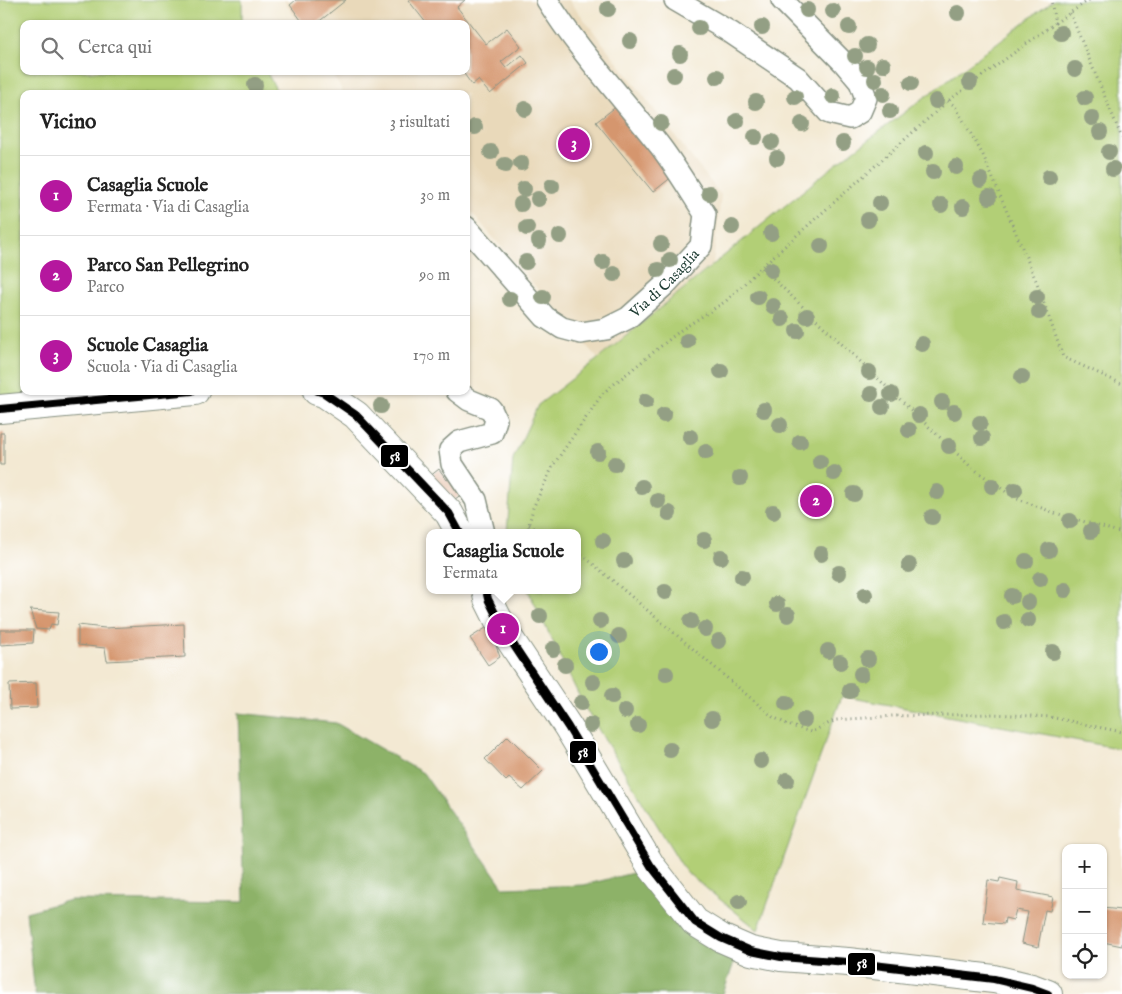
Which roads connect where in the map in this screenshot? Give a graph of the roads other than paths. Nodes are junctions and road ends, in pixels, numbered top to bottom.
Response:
1 (547, 0) edge
2 (675, 0) edge
3 (782, 0) edge
4 (470, 232) edge
5 (152, 395) edge
6 (327, 395) edge
7 (462, 395) edge
8 (0, 409) edge
9 (458, 529) edge
10 (483, 529) edge
11 (487, 594) edge
12 (1048, 994) edge

1 - 4 street, Via di Casaglia
2 - 3 street
5 - 8 street
6 - 9 street
7 - 10 street
11 - 12 street

